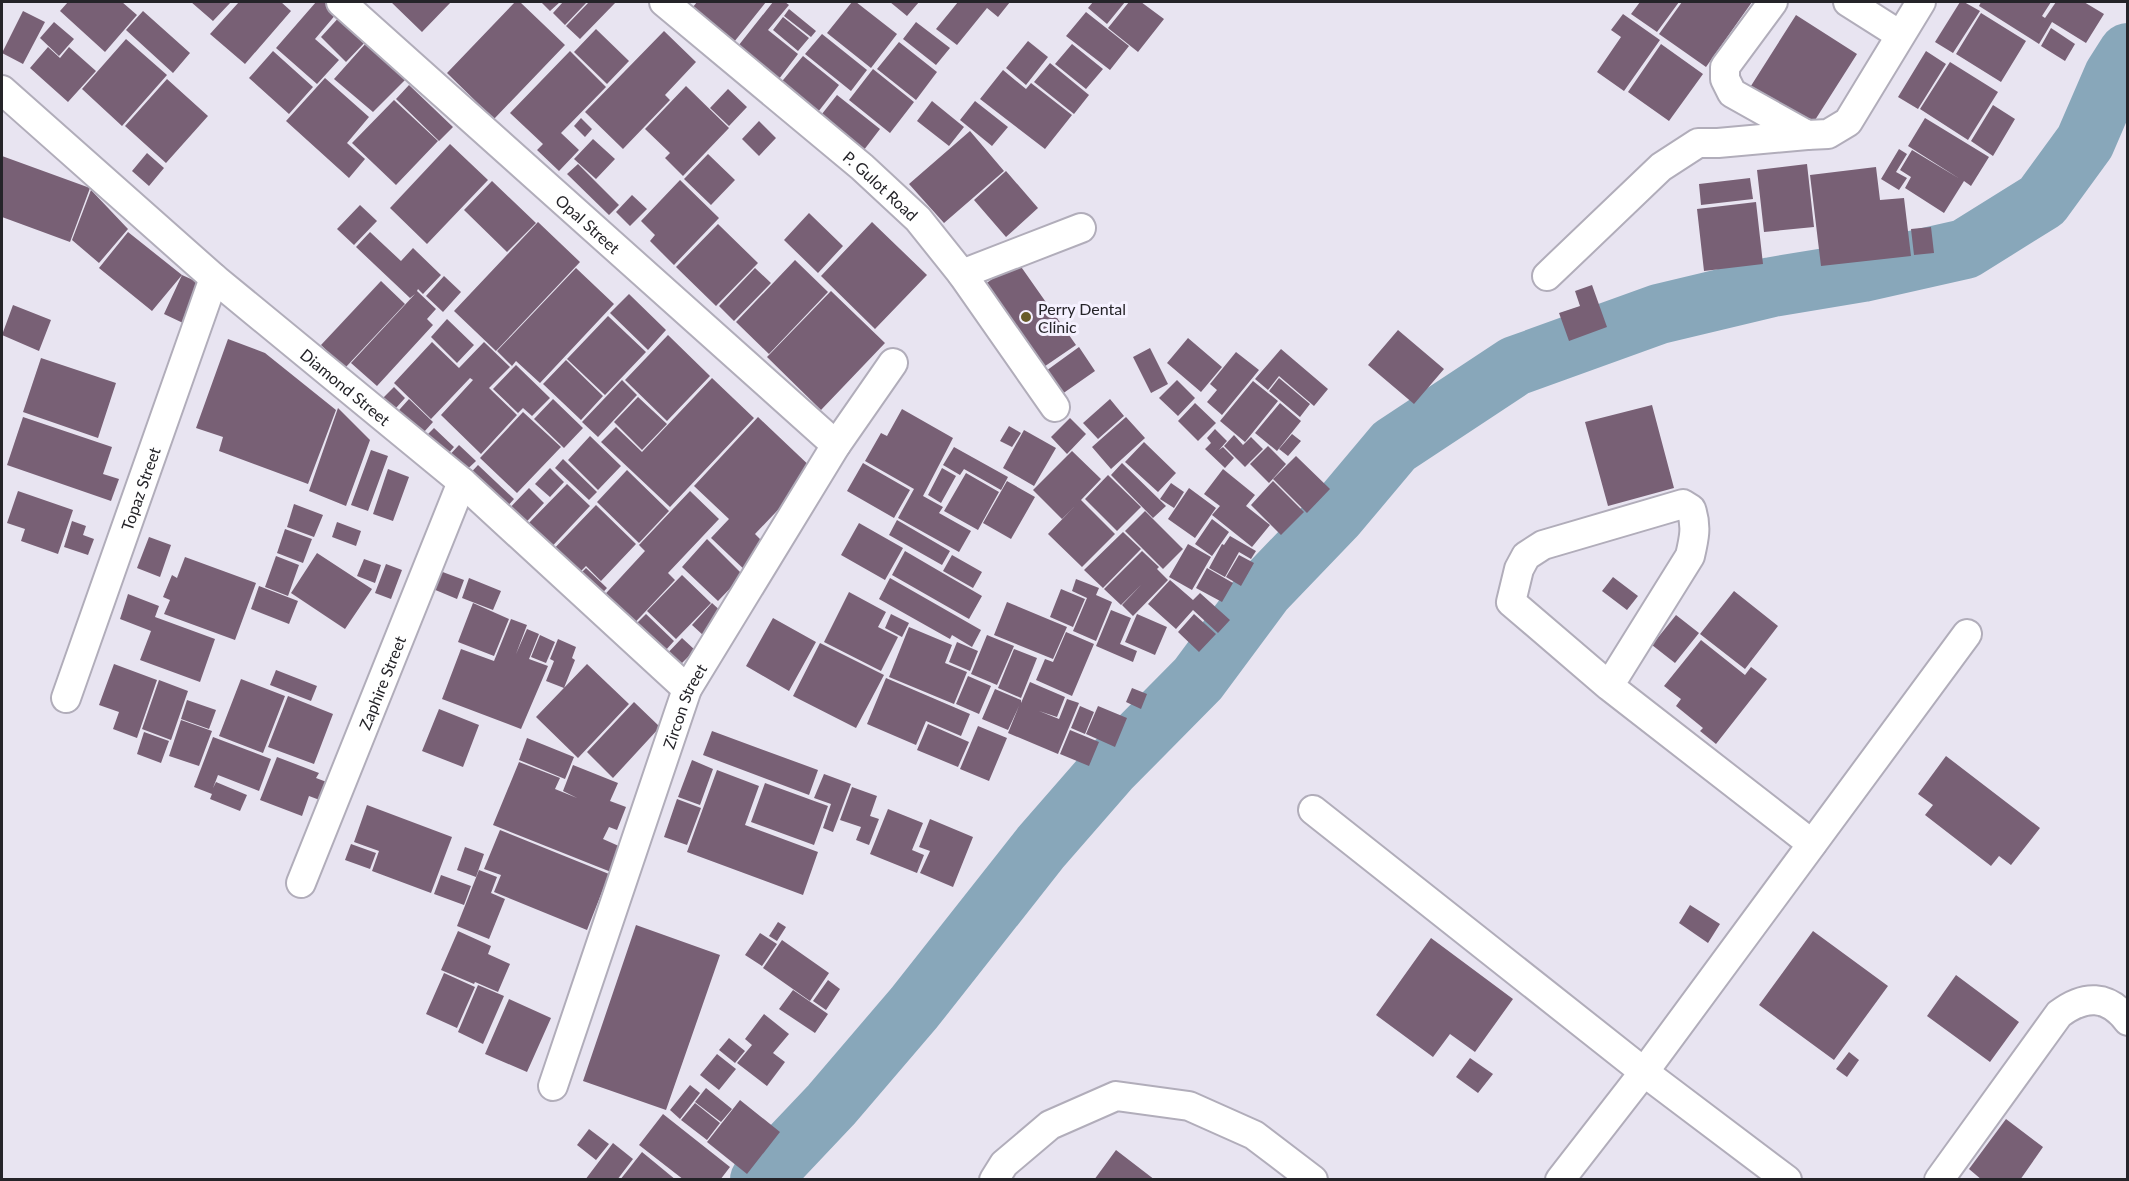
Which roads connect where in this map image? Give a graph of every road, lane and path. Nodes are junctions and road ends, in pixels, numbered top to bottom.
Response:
1 (341, 2) edge
2 (664, 2) edge
3 (1773, 2) edge
4 (1848, 2) edge
5 (1921, 2) edge
6 (1900, 35) junction
7 (2, 90) edge
8 (1807, 135) junction
9 (1081, 228) dead end
10 (962, 274) junction
11 (1547, 276) dead end
12 (214, 278) junction
13 (893, 363) dead end
14 (1055, 407) dead end
15 (836, 445) junction
16 (462, 482) junction
17 (1967, 634) dead end
18 (1609, 686) junction
19 (687, 689) junction
20 (66, 698) dead end
21 (1313, 810) dead end
22 (1812, 844) junction
23 (301, 883) dead end
24 (2127, 1021) edge
25 (1644, 1072) junction
26 (553, 1086) dead end
27 (994, 1179) edge
28 (1313, 1179) edge
29 (1560, 1179) edge
30 (1787, 1179) edge
31 (1939, 1179) edge

1 - 15 street, Opal Street
2 - 10 street, P. Gulot Road
3 - 8 street
4 - 6 street
5 - 6 street
6 - 8 street
7 - 12 street, Diamond Street
8 - 11 street
9 - 10 street
10 - 14 street, P. Gulot Road
12 - 16 street, Diamond Street
12 - 20 street, Topaz Street
13 - 15 street, Zircon Street
15 - 19 street, Zircon Street
16 - 19 street, Diamond Street
16 - 23 street, Zaphire Street
17 - 22 street
18 - 18 street
18 - 22 street
19 - 26 street, Zircon Street
21 - 25 street
22 - 25 street
24 - 31 street
25 - 29 street
25 - 30 street
27 - 28 street

